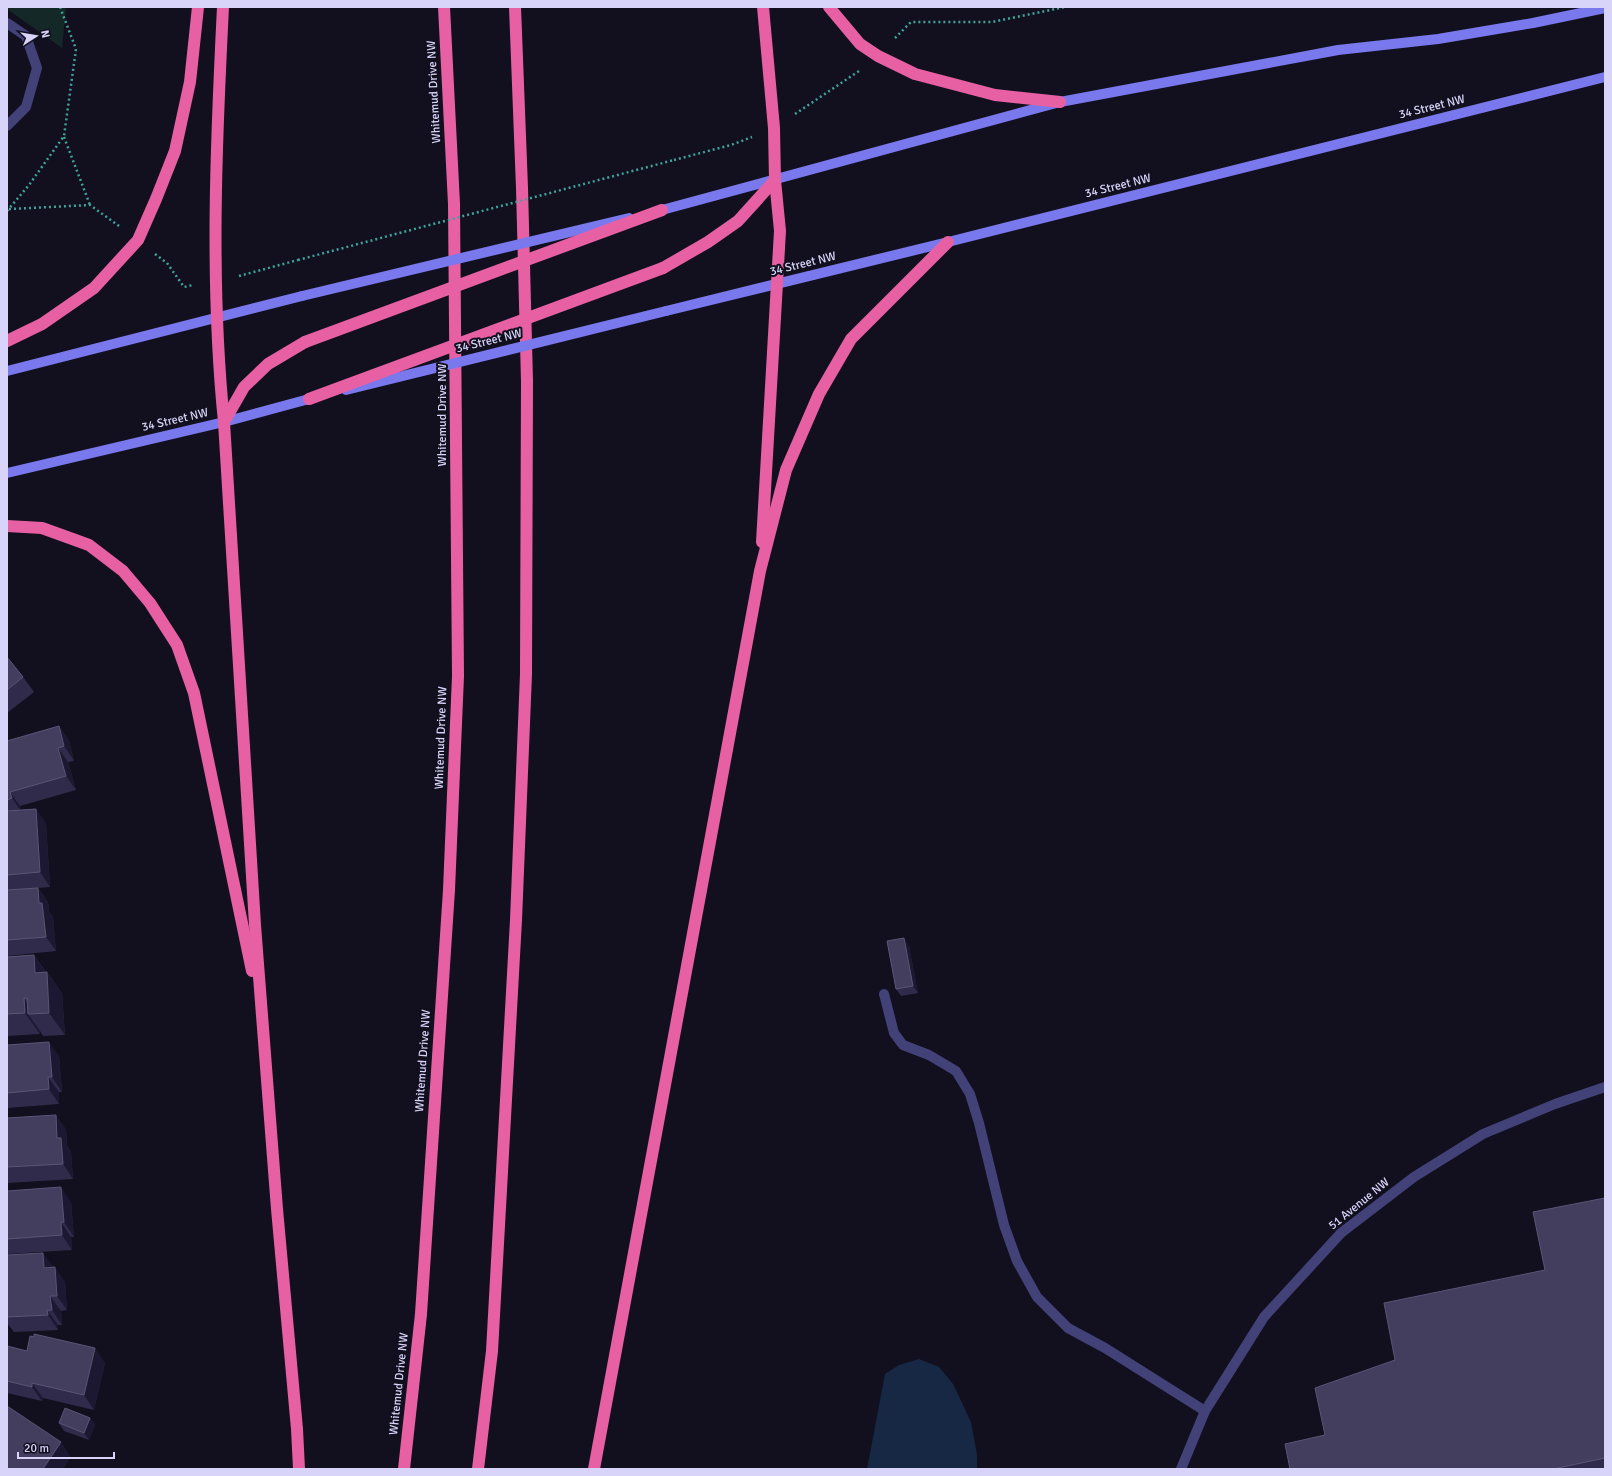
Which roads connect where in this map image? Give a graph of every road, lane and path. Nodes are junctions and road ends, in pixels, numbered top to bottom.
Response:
1 (60, 7) edge
2 (198, 7) edge
3 (223, 7) edge
4 (444, 7) edge
5 (515, 7) edge
6 (763, 7) edge
7 (829, 7) edge
8 (1605, 8) edge
9 (7, 23) edge
10 (1605, 77) edge
11 (1060, 102) junction
12 (7, 126) edge
13 (64, 136) junction
14 (674, 160) dead end
15 (775, 180) junction
16 (90, 205) dead end
17 (662, 210) junction
18 (7, 211) edge
19 (948, 242) junction
20 (298, 260) dead end
21 (778, 284) junction
22 (218, 317) junction
23 (7, 340) edge
24 (7, 371) edge
25 (309, 399) junction
26 (224, 422) junction
27 (7, 473) edge
28 (7, 526) edge
29 (760, 571) junction
30 (884, 994) dead end
31 (263, 1024) junction
32 (1605, 1087) edge
33 (1205, 1411) junction
34 (299, 1469) edge
35 (404, 1469) edge
36 (478, 1469) edge
37 (594, 1469) edge
38 (1181, 1469) edge

1 - 13 path
2 - 23 highway
3 - 22 highway
4 - 35 highway, Whitemud Drive NW
5 - 36 highway
6 - 15 highway
7 - 11 highway
8 - 11 main road
9 - 12 street
10 - 19 main road, 34 Street NW
11 - 15 main road
13 - 16 path
13 - 18 path
14 - 20 path, bridge
15 - 17 main road
15 - 21 highway
15 - 25 highway, bridge
17 - 22 main road, bridge
17 - 26 highway, bridge
19 - 21 main road, 34 Street NW
19 - 29 highway
21 - 25 main road, 34 Street NW, bridge
21 - 29 highway
22 - 24 main road
22 - 26 highway
25 - 26 main road, 34 Street NW
26 - 27 main road, 34 Street NW
26 - 31 highway
28 - 31 highway
29 - 37 highway
30 - 33 street
31 - 34 highway
32 - 33 street, 51 Avenue NW
33 - 38 street, 51 Avenue NW

